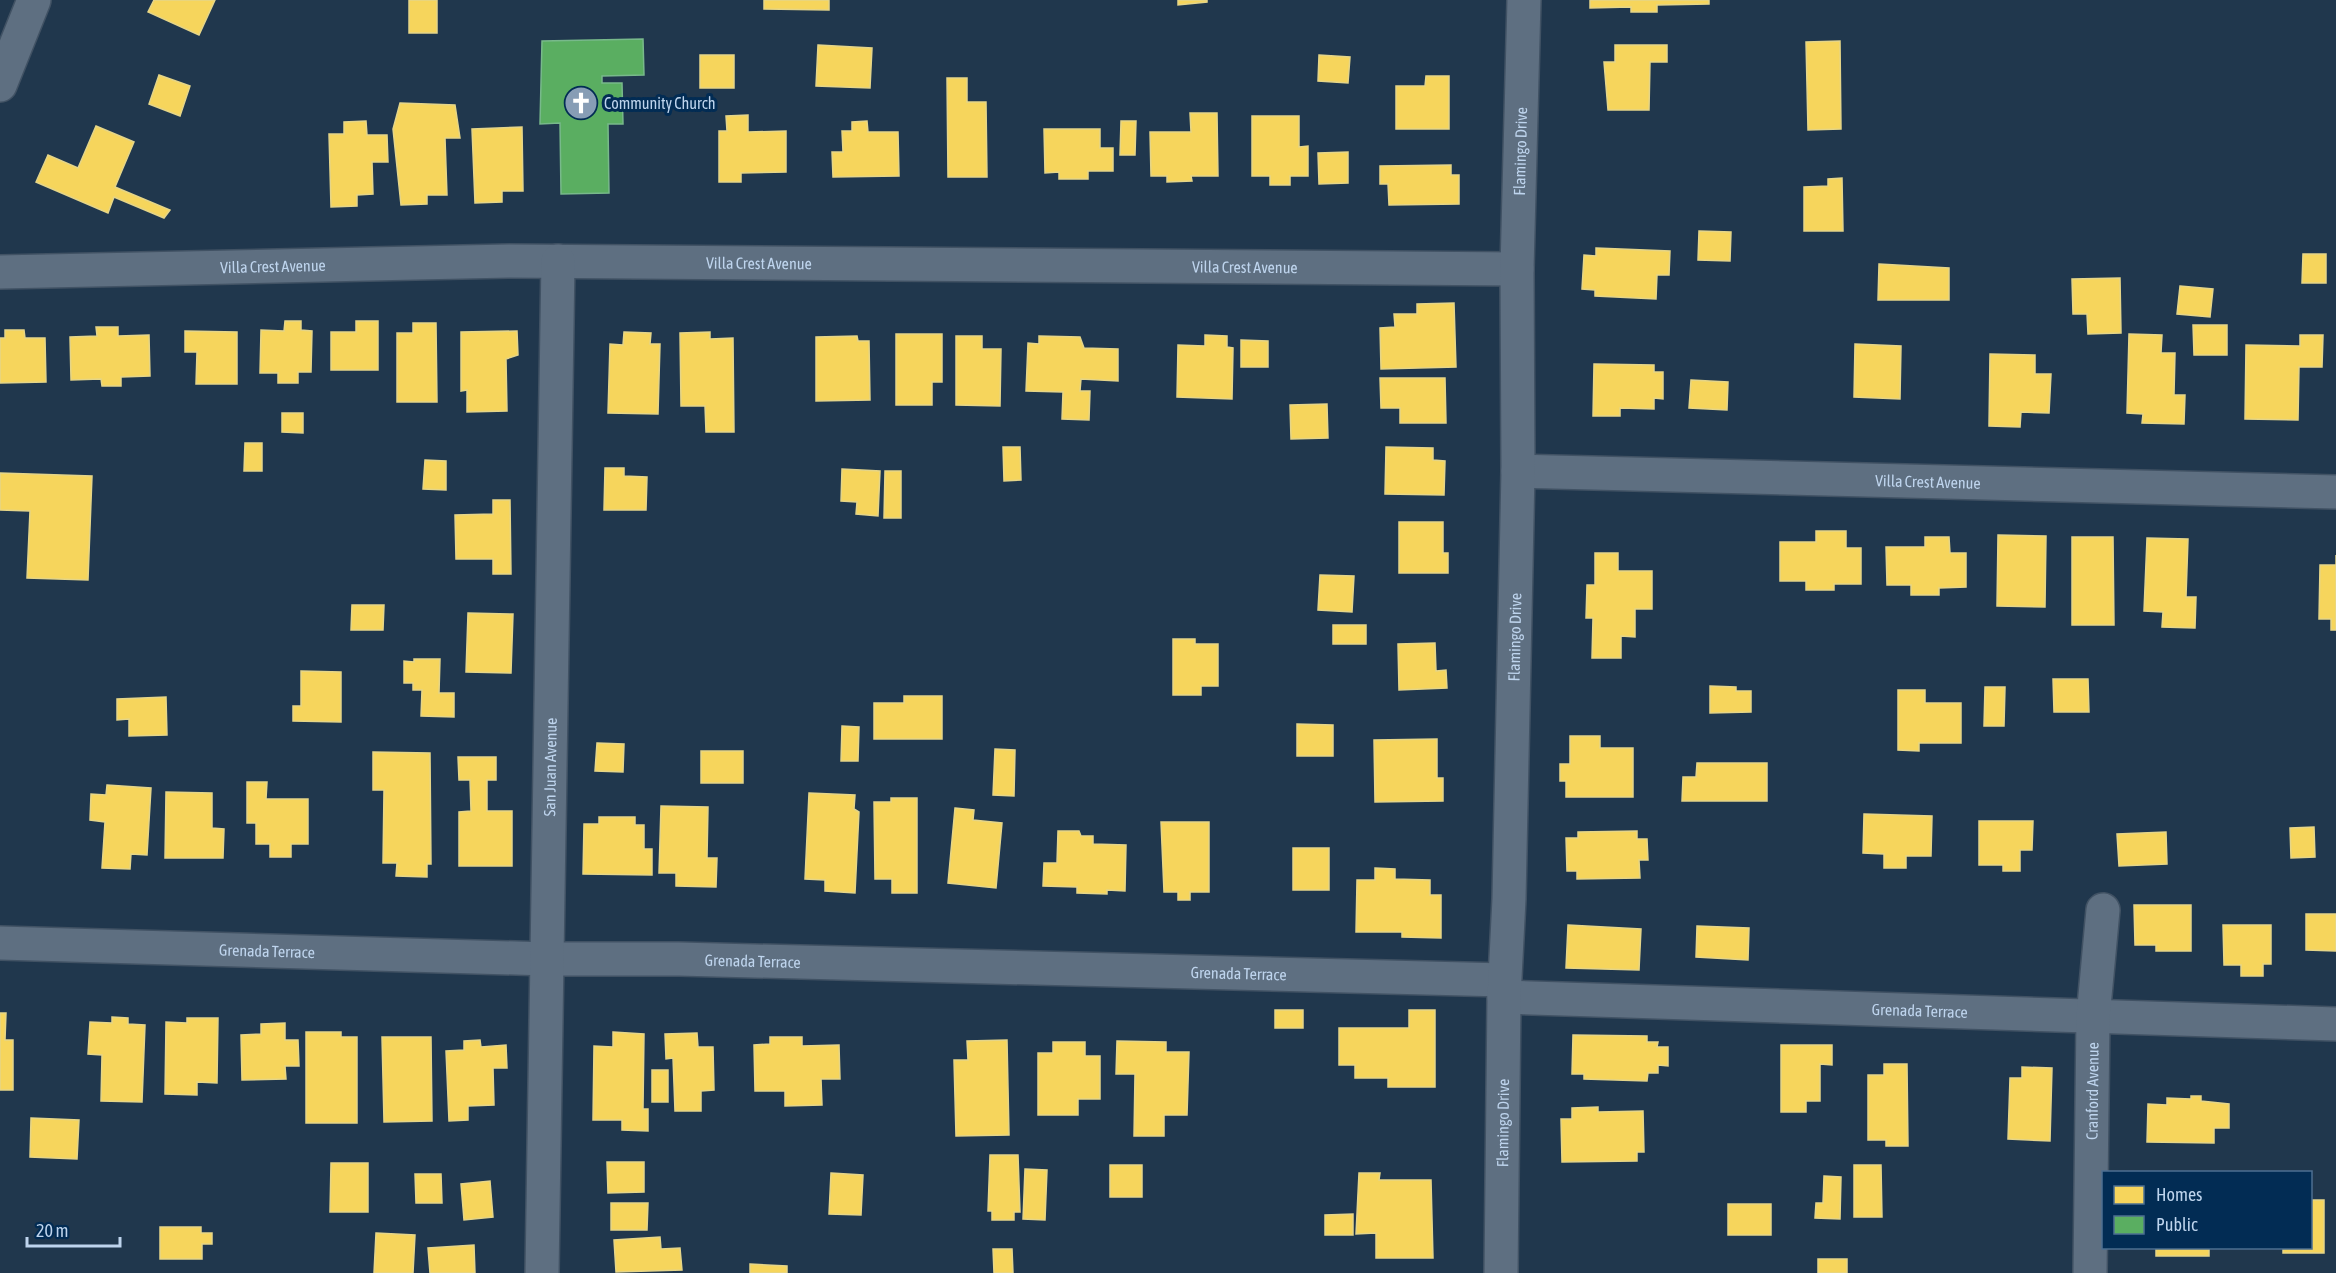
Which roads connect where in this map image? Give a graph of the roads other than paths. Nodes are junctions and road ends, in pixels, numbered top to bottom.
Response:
1 (34, 0) edge
2 (1524, 0) edge
3 (0, 85) edge
4 (558, 261) junction
5 (1517, 269) junction
6 (0, 272) edge
7 (1518, 471) junction
8 (2336, 492) edge
9 (2103, 910) dead end
10 (0, 943) edge
11 (547, 959) junction
12 (1504, 988) junction
13 (2093, 1017) junction
14 (2336, 1024) edge
15 (542, 1273) edge
16 (1501, 1273) edge
17 (2090, 1273) edge

1 - 3 street
2 - 5 street, Flamingo Drive
4 - 5 street, Villa Crest Avenue
4 - 6 street, Villa Crest Avenue
4 - 11 street, San Juan Avenue
5 - 7 street, Flamingo Drive
7 - 8 street, Villa Crest Avenue
7 - 12 street, Flamingo Drive
9 - 13 street, Cranford Avenue
10 - 11 street, Grenada Terrace
11 - 12 street, Grenada Terrace
11 - 15 street, San Juan Avenue
12 - 13 street, Grenada Terrace
12 - 16 street, Flamingo Drive
13 - 14 street, Grenada Terrace
13 - 17 street, Cranford Avenue

